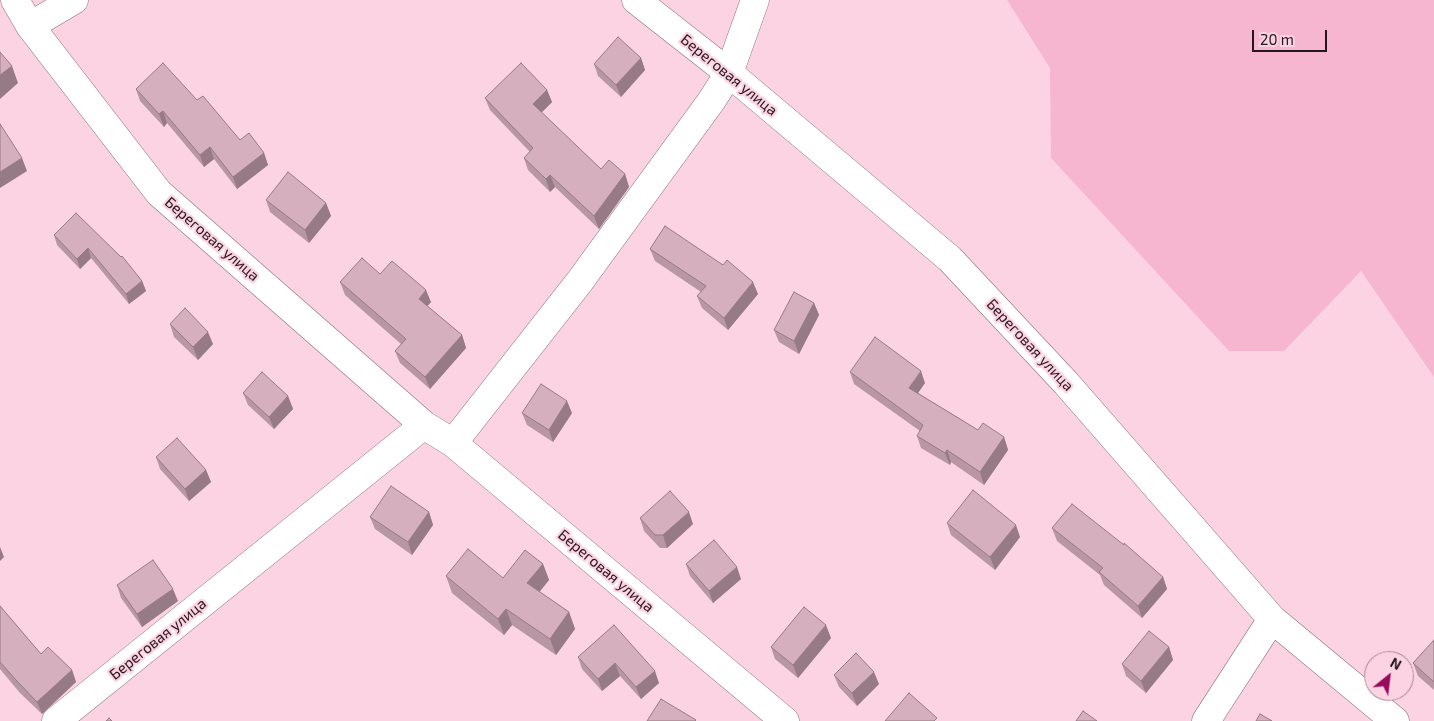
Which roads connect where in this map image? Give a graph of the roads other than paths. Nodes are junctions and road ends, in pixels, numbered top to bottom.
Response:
1 (15, 0) edge
2 (74, 0) edge
3 (636, 0) edge
4 (755, 0) edge
5 (30, 26) junction
6 (729, 73) junction
7 (424, 424) junction
8 (453, 443) junction
9 (1272, 619) junction
10 (56, 721) edge
11 (785, 721) edge
12 (1206, 721) edge
13 (1395, 721) edge

1 - 5 street, Береговая улица
2 - 5 street
3 - 6 street, Береговая улица
4 - 6 street
5 - 7 street, Береговая улица
6 - 8 street
6 - 9 street, Береговая улица
7 - 8 street, Береговая улица
7 - 10 street, Береговая улица
8 - 11 street, Береговая улица
9 - 12 street
9 - 13 street, Береговая улица

